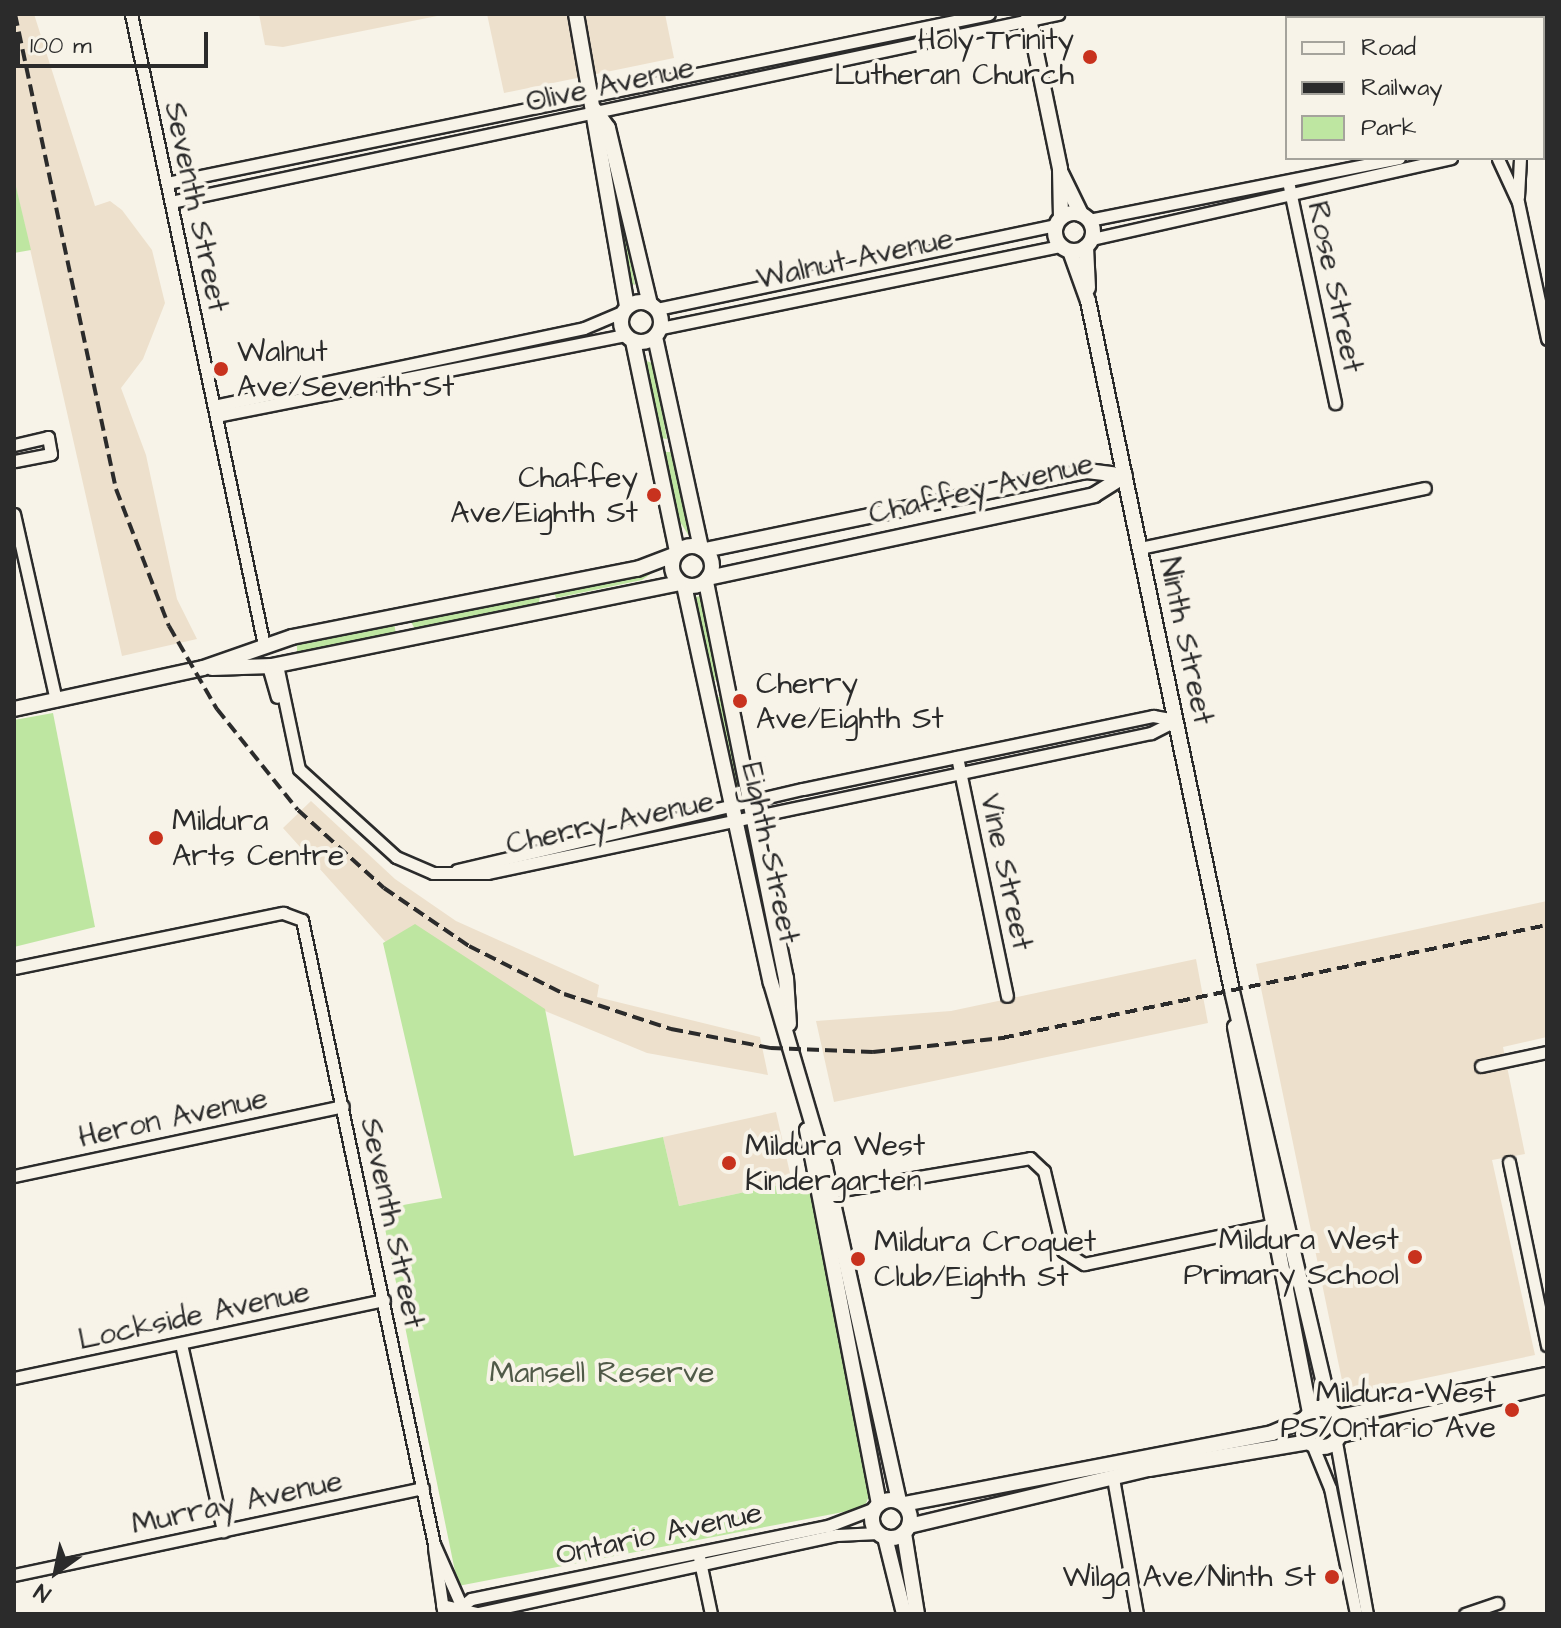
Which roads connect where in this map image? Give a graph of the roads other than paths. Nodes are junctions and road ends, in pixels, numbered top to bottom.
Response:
1 (131, 14) edge
2 (576, 14) edge
3 (989, 14) edge
4 (1058, 14) edge
5 (1028, 17) edge
6 (594, 102) junction
7 (1391, 160) edge
8 (1439, 160) edge
9 (1499, 160) edge
10 (1518, 160) edge
11 (1060, 169) junction
12 (167, 183) junction
13 (1289, 186) junction
14 (171, 202) junction
15 (1518, 202) junction
16 (1085, 217) junction
17 (1058, 222) junction
18 (1089, 243) junction
19 (1066, 249) junction
20 (1088, 301) junction
21 (654, 306) junction
22 (626, 308) junction
23 (658, 332) junction
24 (629, 338) junction
25 (1547, 339) edge
26 (1335, 403) dead end
27 (215, 411) junction
28 (14, 445) edge
29 (14, 461) edge
30 (1125, 476) junction
31 (1425, 488) dead end
32 (982, 494) junction
33 (14, 514) edge
34 (987, 517) junction
35 (835, 524) junction
36 (839, 548) junction
37 (1140, 548) junction
38 (703, 549) junction
39 (676, 554) junction
40 (707, 580) junction
41 (681, 584) junction
42 (547, 587) junction
43 (551, 605) junction
44 (403, 616) junction
45 (407, 636) junction
46 (264, 645) junction
47 (273, 665) junction
48 (203, 668) junction
49 (56, 700) junction
50 (14, 709) edge
51 (1176, 720) junction
52 (957, 757) junction
53 (961, 774) junction
54 (749, 800) junction
55 (733, 804) junction
56 (753, 817) junction
57 (736, 820) junction
58 (452, 872) junction
59 (14, 968) edge
60 (1007, 996) dead end
61 (789, 1037) junction
62 (1547, 1052) edge
63 (1481, 1066) dead end
64 (805, 1102) junction
65 (343, 1106) junction
66 (1509, 1162) dead end
67 (14, 1176) edge
68 (831, 1196) junction
69 (1278, 1224) junction
70 (384, 1300) junction
71 (181, 1344) junction
72 (1547, 1345) edge
73 (1547, 1375) edge
74 (14, 1378) edge
75 (1547, 1386) edge
76 (1334, 1414) junction
77 (1307, 1416) junction
78 (1338, 1438) junction
79 (1311, 1443) junction
80 (1108, 1478) junction
81 (423, 1488) junction
82 (901, 1503) junction
83 (877, 1506) junction
84 (906, 1530) junction
85 (223, 1531) junction
86 (881, 1535) junction
87 (434, 1544) junction
88 (701, 1560) junction
89 (14, 1575) edge
90 (1497, 1603) dead end
91 (455, 1611) edge
92 (712, 1614) edge
93 (904, 1614) edge
94 (917, 1614) edge
95 (1137, 1614) edge
96 (1356, 1614) edge
97 (1367, 1614) edge
98 (1465, 1614) edge

1 - 12 street, Seventh Street
2 - 6 street
3 - 6 street, Olive Avenue
4 - 5 street, Olive Avenue
5 - 6 street, Olive Avenue
5 - 11 street
6 - 12 street, Olive Avenue
6 - 14 street, Olive Avenue
6 - 21 street
6 - 22 street
7 - 13 street
8 - 13 street
9 - 15 street
10 - 15 street
11 - 16 street
11 - 17 street
12 - 14 street, Seventh Street
13 - 16 street
13 - 18 street
13 - 26 street, Rose Street
14 - 27 street, Seventh Street
15 - 25 street
16 - 17 street
16 - 18 street, Ninth Street
17 - 19 street, Ninth Street
17 - 21 street, Walnut Avenue
18 - 19 street
18 - 20 street, Ninth Street
19 - 20 street, Ninth Street
19 - 23 street, Walnut Avenue
20 - 30 street, Ninth Street
21 - 22 street
21 - 23 street
22 - 24 street
22 - 27 street
23 - 24 street
23 - 38 street
24 - 27 street
24 - 39 street
27 - 46 street, Seventh Street
28 - 29 street
30 - 32 street, Chaffey Avenue
30 - 34 street, Chaffey Avenue
30 - 37 street, Ninth Street
31 - 37 street
32 - 34 street
32 - 35 street, Chaffey Avenue
33 - 49 street
34 - 36 street, Chaffey Avenue
35 - 36 street
35 - 38 street, Chaffey Avenue
36 - 40 street, Chaffey Avenue
37 - 51 street, Ninth Street
38 - 39 street, Chaffey Avenue
38 - 40 street, Eighth Street
39 - 41 street, Eighth Street
39 - 42 street
40 - 41 street, Chaffey Avenue
40 - 54 street, Eighth Street
41 - 43 street
41 - 55 street, Eighth Street
42 - 43 street
42 - 44 street
43 - 45 street
44 - 45 street
44 - 46 street
45 - 47 street
46 - 47 street
46 - 48 street
47 - 48 street
47 - 58 street, Cherry Avenue
48 - 49 street
49 - 50 street
51 - 52 street, Cherry Avenue
51 - 53 street, Cherry Avenue
51 - 69 street, Ninth Street
52 - 53 street, Vine Street
52 - 54 street, Cherry Avenue
53 - 56 street, Cherry Avenue
53 - 60 street, Vine Street
54 - 55 street, Cherry Avenue
54 - 56 street, Eighth Street
55 - 57 street, Eighth Street
55 - 58 street, Cherry Avenue
56 - 57 street, Cherry Avenue
56 - 61 street, Eighth Street
57 - 58 street, Cherry Avenue
57 - 61 street, Eighth Street
59 - 65 street, Seventh Street
61 - 64 street, Eighth Street
62 - 63 street
64 - 68 street, Eighth Street
64 - 83 street, Eighth Street
65 - 67 street, Heron Avenue
65 - 70 street, Seventh Street
66 - 72 street
68 - 69 street
68 - 82 street, Eighth Street
69 - 76 street, Ninth Street
69 - 77 street, Ninth Street
70 - 71 street, Lockside Avenue
70 - 81 street, Seventh Street
71 - 74 street, Lockside Avenue
71 - 85 street
73 - 76 street
75 - 78 street
76 - 77 street
76 - 78 street, Ninth Street
77 - 79 street, Ninth Street
77 - 82 street
78 - 79 street
78 - 97 street
79 - 80 street
79 - 96 street
80 - 84 street
80 - 95 street
81 - 85 street, Murray Avenue
81 - 87 street, Seventh Street
82 - 83 street
82 - 84 street, Eighth Street
83 - 86 street, Eighth Street
83 - 88 street, Ontario Avenue
84 - 86 street
84 - 94 street
85 - 89 street, Murray Avenue
86 - 88 street, Ontario Avenue
86 - 93 street
87 - 91 street, Seventh Street
87 - 91 street, Seventh Street
88 - 91 street, Ontario Avenue
88 - 92 street
90 - 98 street

